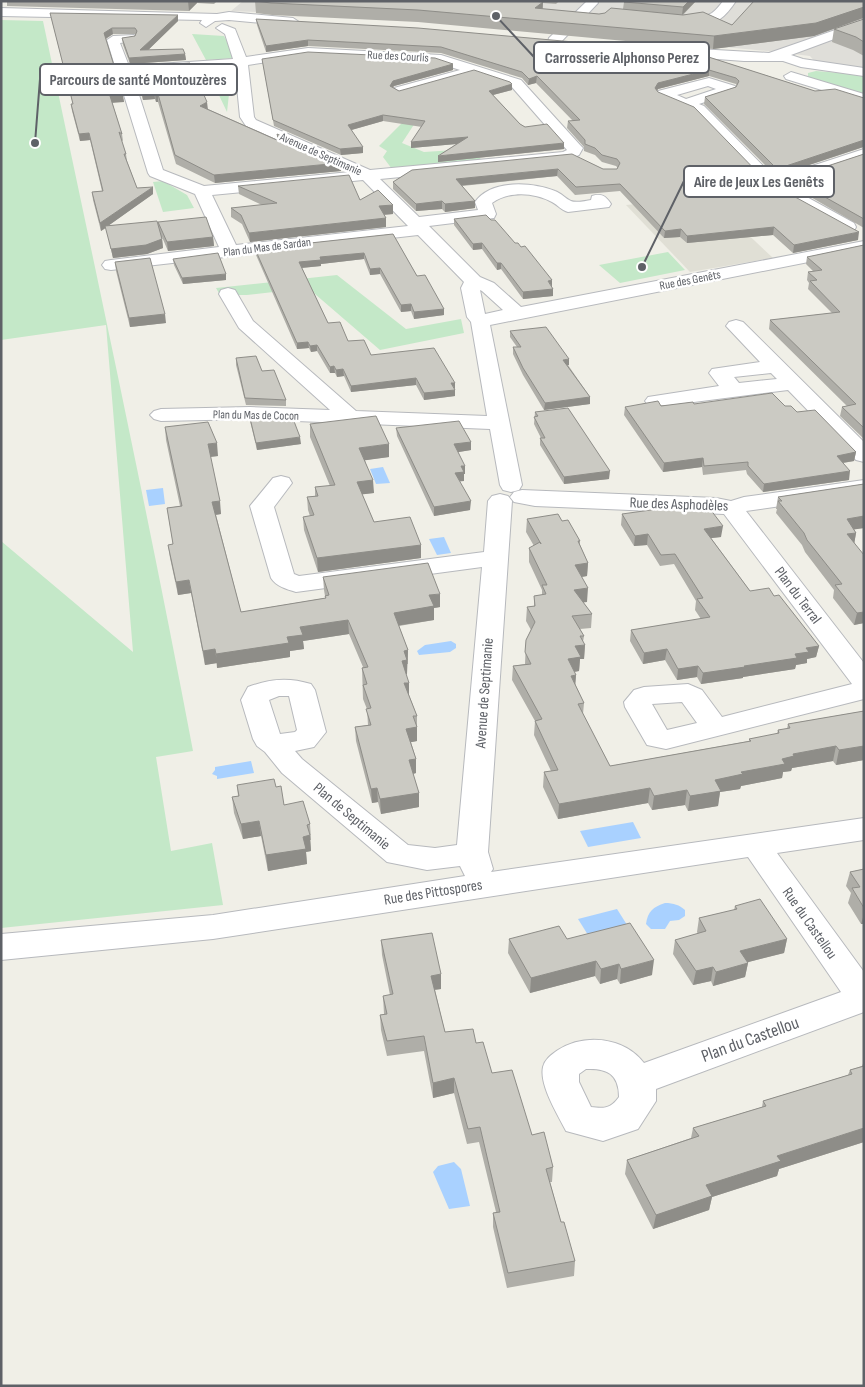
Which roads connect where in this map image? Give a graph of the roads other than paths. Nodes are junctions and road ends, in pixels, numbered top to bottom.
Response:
1 (130, 1) edge
2 (730, 1) edge
3 (596, 9) dead end
4 (1, 12) edge
5 (104, 14) junction
6 (664, 19) edge
7 (232, 20) junction
8 (308, 23) edge
9 (864, 24) edge
10 (130, 38) edge
11 (538, 39) edge
12 (554, 41) junction
13 (573, 43) edge
14 (650, 49) edge
15 (766, 61) junction
16 (241, 62) junction
17 (799, 65) junction
18 (124, 70) junction
19 (474, 70) junction
20 (864, 72) edge
21 (864, 99) edge
22 (423, 100) edge
23 (687, 103) edge
24 (572, 154) junction
25 (864, 154) edge
26 (589, 160) edge
27 (368, 175) junction
28 (772, 184) junction
29 (202, 191) junction
30 (598, 199) dead end
31 (212, 217) junction
32 (193, 219) edge
33 (420, 226) junction
34 (864, 236) edge
35 (864, 246) edge
36 (228, 250) junction
37 (111, 264) dead end
38 (474, 281) junction
39 (228, 294) dead end
40 (516, 312) junction
41 (480, 321) junction
42 (736, 326) dead end
43 (775, 366) junction
44 (792, 383) junction
45 (734, 390) junction
46 (655, 400) edge
47 (161, 415) dead end
48 (350, 417) junction
49 (500, 422) junction
50 (864, 455) edge
51 (281, 484) dead end
52 (864, 487) edge
53 (511, 494) junction
54 (732, 508) junction
55 (494, 558) junction
56 (864, 682) edge
57 (864, 690) edge
58 (715, 728) dead end
59 (275, 745) dead end
60 (864, 829) edge
61 (758, 845) junction
62 (472, 852) junction
63 (481, 885) junction
64 (1, 947) edge
65 (863, 998) edge
66 (637, 1081) dead end

1 - 5 street
2 - 6 street
3 - 12 street
4 - 5 street
5 - 7 street
7 - 8 street
7 - 16 street, Avenue de Septimanie
9 - 17 street
10 - 18 street
11 - 12 street
12 - 13 street
14 - 15 street
15 - 17 street
15 - 17 street
16 - 18 street, Rue des Courlis
16 - 19 street, Rue des Courlis
16 - 27 street, Avenue de Septimanie
17 - 20 street
17 - 21 street
18 - 29 street
19 - 22 street
19 - 24 street, Rue des Courlis
23 - 28 street
24 - 26 street
24 - 27 street
25 - 28 street
27 - 29 street
27 - 33 street, Avenue de Septimanie
28 - 34 street
29 - 31 street
30 - 33 street, Plan du Mas de Sardan
31 - 32 street
31 - 36 street
33 - 36 street, Plan du Mas de Sardan
33 - 38 street, Avenue de Septimanie
35 - 40 street, Rue des Genêts
36 - 37 street, Plan du Mas de Sardan
38 - 40 street, Avenue de Septimanie
38 - 41 street, Avenue de Septimanie
39 - 48 street
40 - 41 street
41 - 49 street, Avenue de Septimanie
42 - 43 street
43 - 44 street
43 - 45 street
44 - 45 street
44 - 50 street
45 - 46 street
47 - 48 street, Plan du Mas de Cocon
48 - 49 street, Plan du Mas de Cocon
49 - 53 street, Avenue de Septimanie
51 - 55 street
52 - 54 street, Rue des Asphodèles
53 - 54 street, Rue des Asphodèles
53 - 55 street, Avenue de Septimanie
54 - 56 street, Plan du Terral
55 - 62 street, Avenue de Septimanie
57 - 58 street
59 - 62 street, Plan de Septimanie
60 - 61 street, Rue des Pittospores
61 - 63 street, Rue des Pittospores
61 - 65 street, Rue du Castellou
62 - 63 street, Avenue de Septimanie
63 - 64 street, Rue des Pittospores
65 - 66 street, Plan du Castellou

